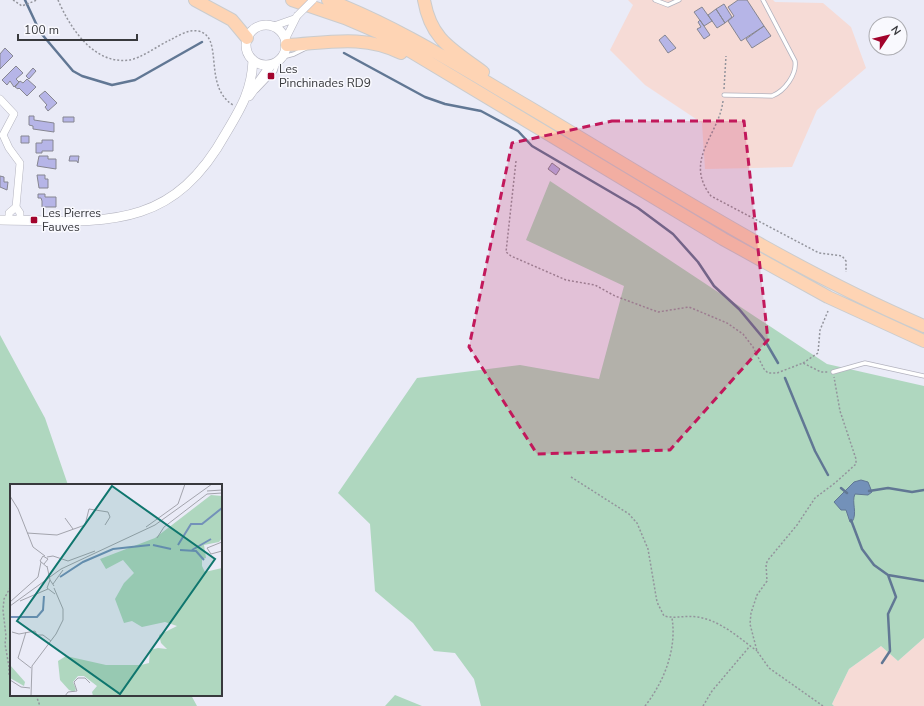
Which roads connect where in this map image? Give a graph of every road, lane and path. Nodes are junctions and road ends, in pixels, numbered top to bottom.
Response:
1 (14, 0) edge
2 (38, 0) edge
3 (58, 0) edge
4 (195, 0) edge
5 (292, 0) edge
6 (313, 0) edge
7 (328, 0) edge
8 (424, 0) edge
9 (656, 0) edge
10 (679, 0) edge
11 (763, 0) edge
12 (295, 17) junction
13 (274, 26) junction
14 (247, 38) junction
15 (320, 41) junction
16 (286, 42) junction
17 (726, 56) dead end
18 (253, 60) junction
19 (277, 61) junction
20 (724, 94) junction
21 (0, 99) edge
22 (240, 109) junction
23 (541, 129) junction
24 (601, 150) junction
25 (516, 161) dead end
26 (16, 207) junction
27 (4, 220) edge
28 (20, 220) junction
29 (846, 272) dead end
30 (848, 291) junction
31 (828, 311) dead end
32 (924, 318) edge
33 (924, 326) edge
34 (924, 341) edge
35 (803, 363) junction
36 (833, 372) junction
37 (924, 376) edge
38 (571, 477) dead end
39 (10, 588) edge
40 (672, 618) junction
41 (751, 646) junction
42 (757, 650) junction
43 (10, 666) edge
44 (10, 676) edge
45 (36, 696) edge
46 (40, 706) edge
47 (645, 706) edge
48 (703, 706) edge
49 (823, 706) edge

1 - 2 path
3 - 22 path
4 - 14 highway
5 - 23 highway
6 - 12 street, bridge
7 - 24 highway
8 - 24 highway
9 - 10 lane
11 - 20 lane
12 - 13 street
12 - 16 street
13 - 14 street
13 - 16 street
14 - 18 street
15 - 16 highway
15 - 19 lane
15 - 23 highway
16 - 19 street
17 - 20 path
18 - 19 street
18 - 22 street
19 - 22 street
20 - 29 path
21 - 26 street
22 - 28 street
23 - 34 highway
24 - 30 highway
25 - 35 path
26 - 27 street
26 - 28 street
27 - 28 street
30 - 32 highway
30 - 33 highway
31 - 35 path
35 - 36 path
36 - 37 lane
36 - 42 path
38 - 40 path
39 - 43 path
40 - 41 path
40 - 47 path
41 - 42 path
41 - 48 path
42 - 49 path
43 - 44 path
45 - 46 path

